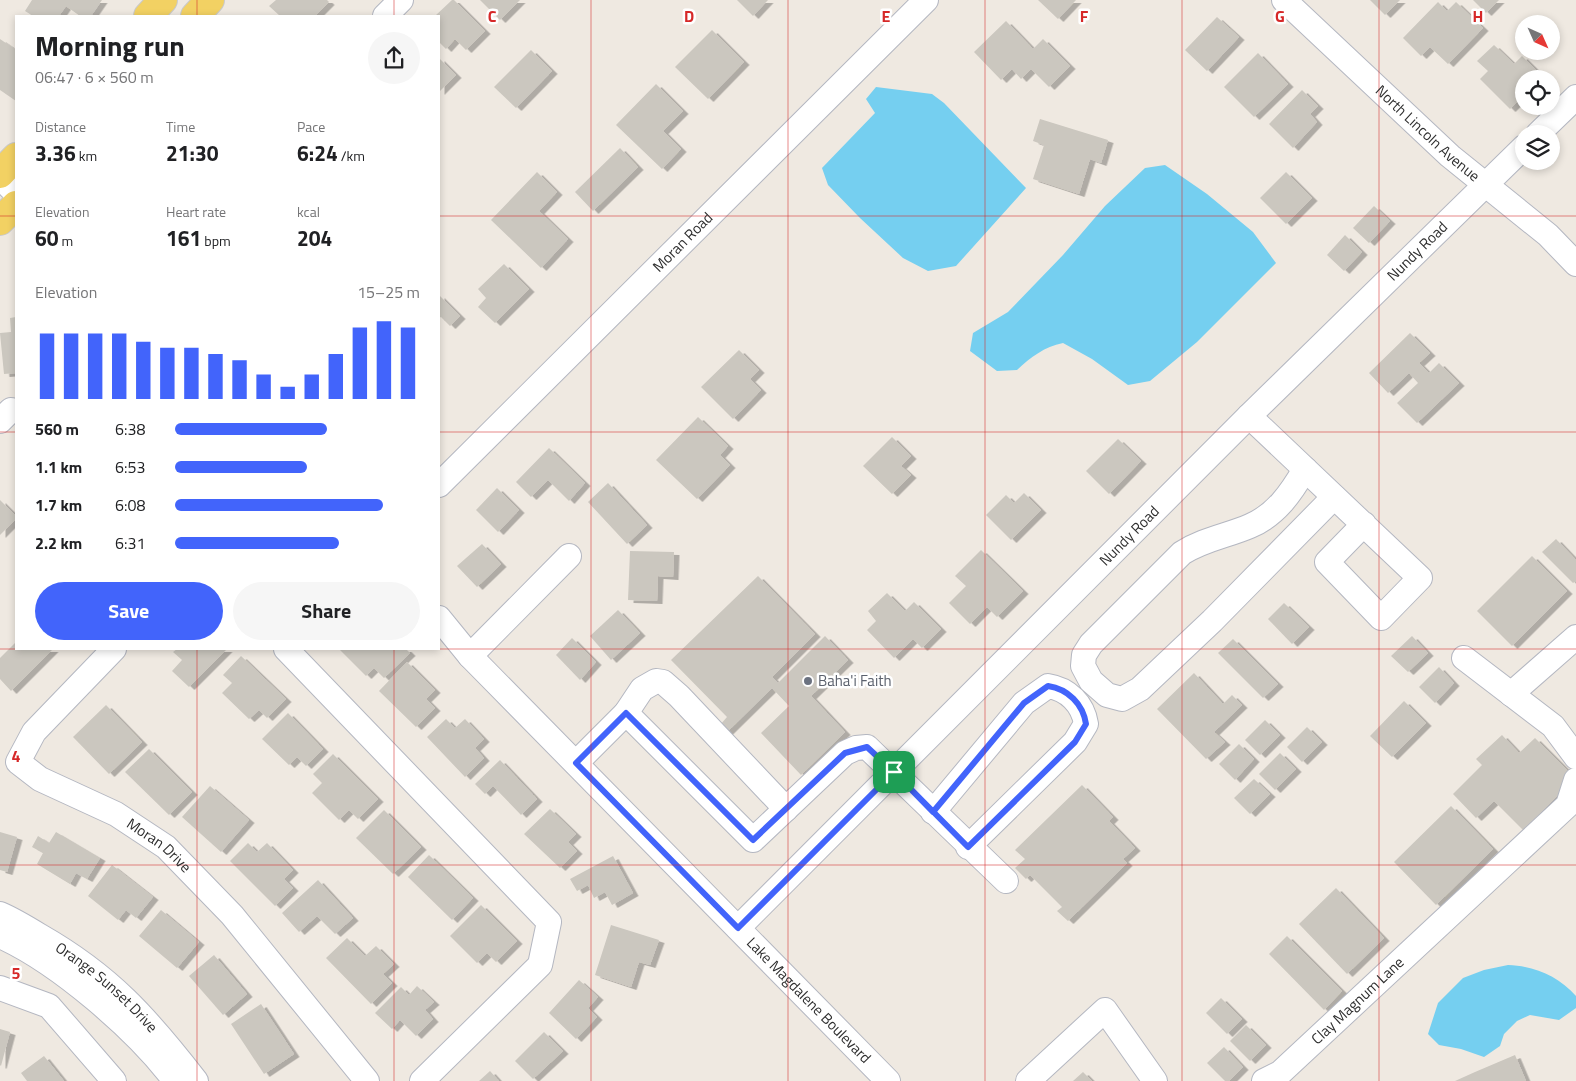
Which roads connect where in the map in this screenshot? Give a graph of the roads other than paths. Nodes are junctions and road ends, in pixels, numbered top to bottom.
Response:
1 (163, 0) edge
2 (401, 0) edge
3 (926, 0) edge
4 (1284, 0) edge
5 (149, 15) edge
6 (386, 15) edge
7 (1576, 97) edge
8 (1547, 125) edge
9 (1515, 156) edge
10 (15, 158) edge
11 (0, 175) edge
12 (1486, 184) junction
13 (15, 192) edge
14 (15, 206) edge
15 (0, 221) edge
16 (1576, 264) edge
17 (15, 411) edge
18 (1249, 416) junction
19 (0, 421) edge
20 (1306, 470) junction
21 (440, 484) edge
22 (1334, 497) junction
23 (1364, 524) dead end
24 (569, 556) dead end
25 (440, 619) edge
26 (1576, 637) edge
27 (113, 650) edge
28 (287, 650) edge
29 (470, 656) junction
30 (1464, 658) dead end
31 (1511, 694) junction
32 (626, 713) junction
33 (1576, 756) edge
34 (576, 763) junction
35 (894, 772) junction
36 (1576, 780) edge
37 (786, 809) junction
38 (933, 812) junction
39 (968, 847) junction
40 (1006, 881) dead end
41 (0, 914) edge
42 (738, 928) junction
43 (0, 936) edge
44 (0, 988) edge
45 (114, 1081) edge
46 (175, 1081) edge
47 (196, 1081) edge
48 (366, 1081) edge
49 (422, 1081) edge
50 (888, 1081) edge
51 (1028, 1081) edge
52 (1155, 1081) edge
53 (1264, 1081) edge

1 - 5 main road
2 - 6 street
3 - 21 street, Moran Road
4 - 12 street, North Lincoln Avenue
7 - 8 street
9 - 12 street, Nundy Road
10 - 11 main road
11 - 13 street
12 - 16 street, North Lincoln Avenue
12 - 18 street, Nundy Road
14 - 15 main road
17 - 19 street
18 - 20 street
18 - 35 street, Nundy Road
20 - 22 street
20 - 22 street
22 - 23 street
24 - 29 street
25 - 29 street, Lake Magdalene Boulevard
26 - 31 street
27 - 48 street, Moran Drive
28 - 49 street
29 - 34 street, Lake Magdalene Boulevard
30 - 31 street
31 - 33 street
32 - 34 street
32 - 37 street
32 - 37 street
34 - 42 street, Lake Magdalene Boulevard
35 - 37 street
35 - 38 street
35 - 42 street, Nundy Road
36 - 53 street, Clay Magnum Lane
38 - 39 street
38 - 39 street
39 - 40 street
41 - 47 street, Orange Sunset Drive
42 - 50 street, Lake Magdalene Boulevard
43 - 46 street, Orange Sunset Drive
44 - 45 street
51 - 52 street

